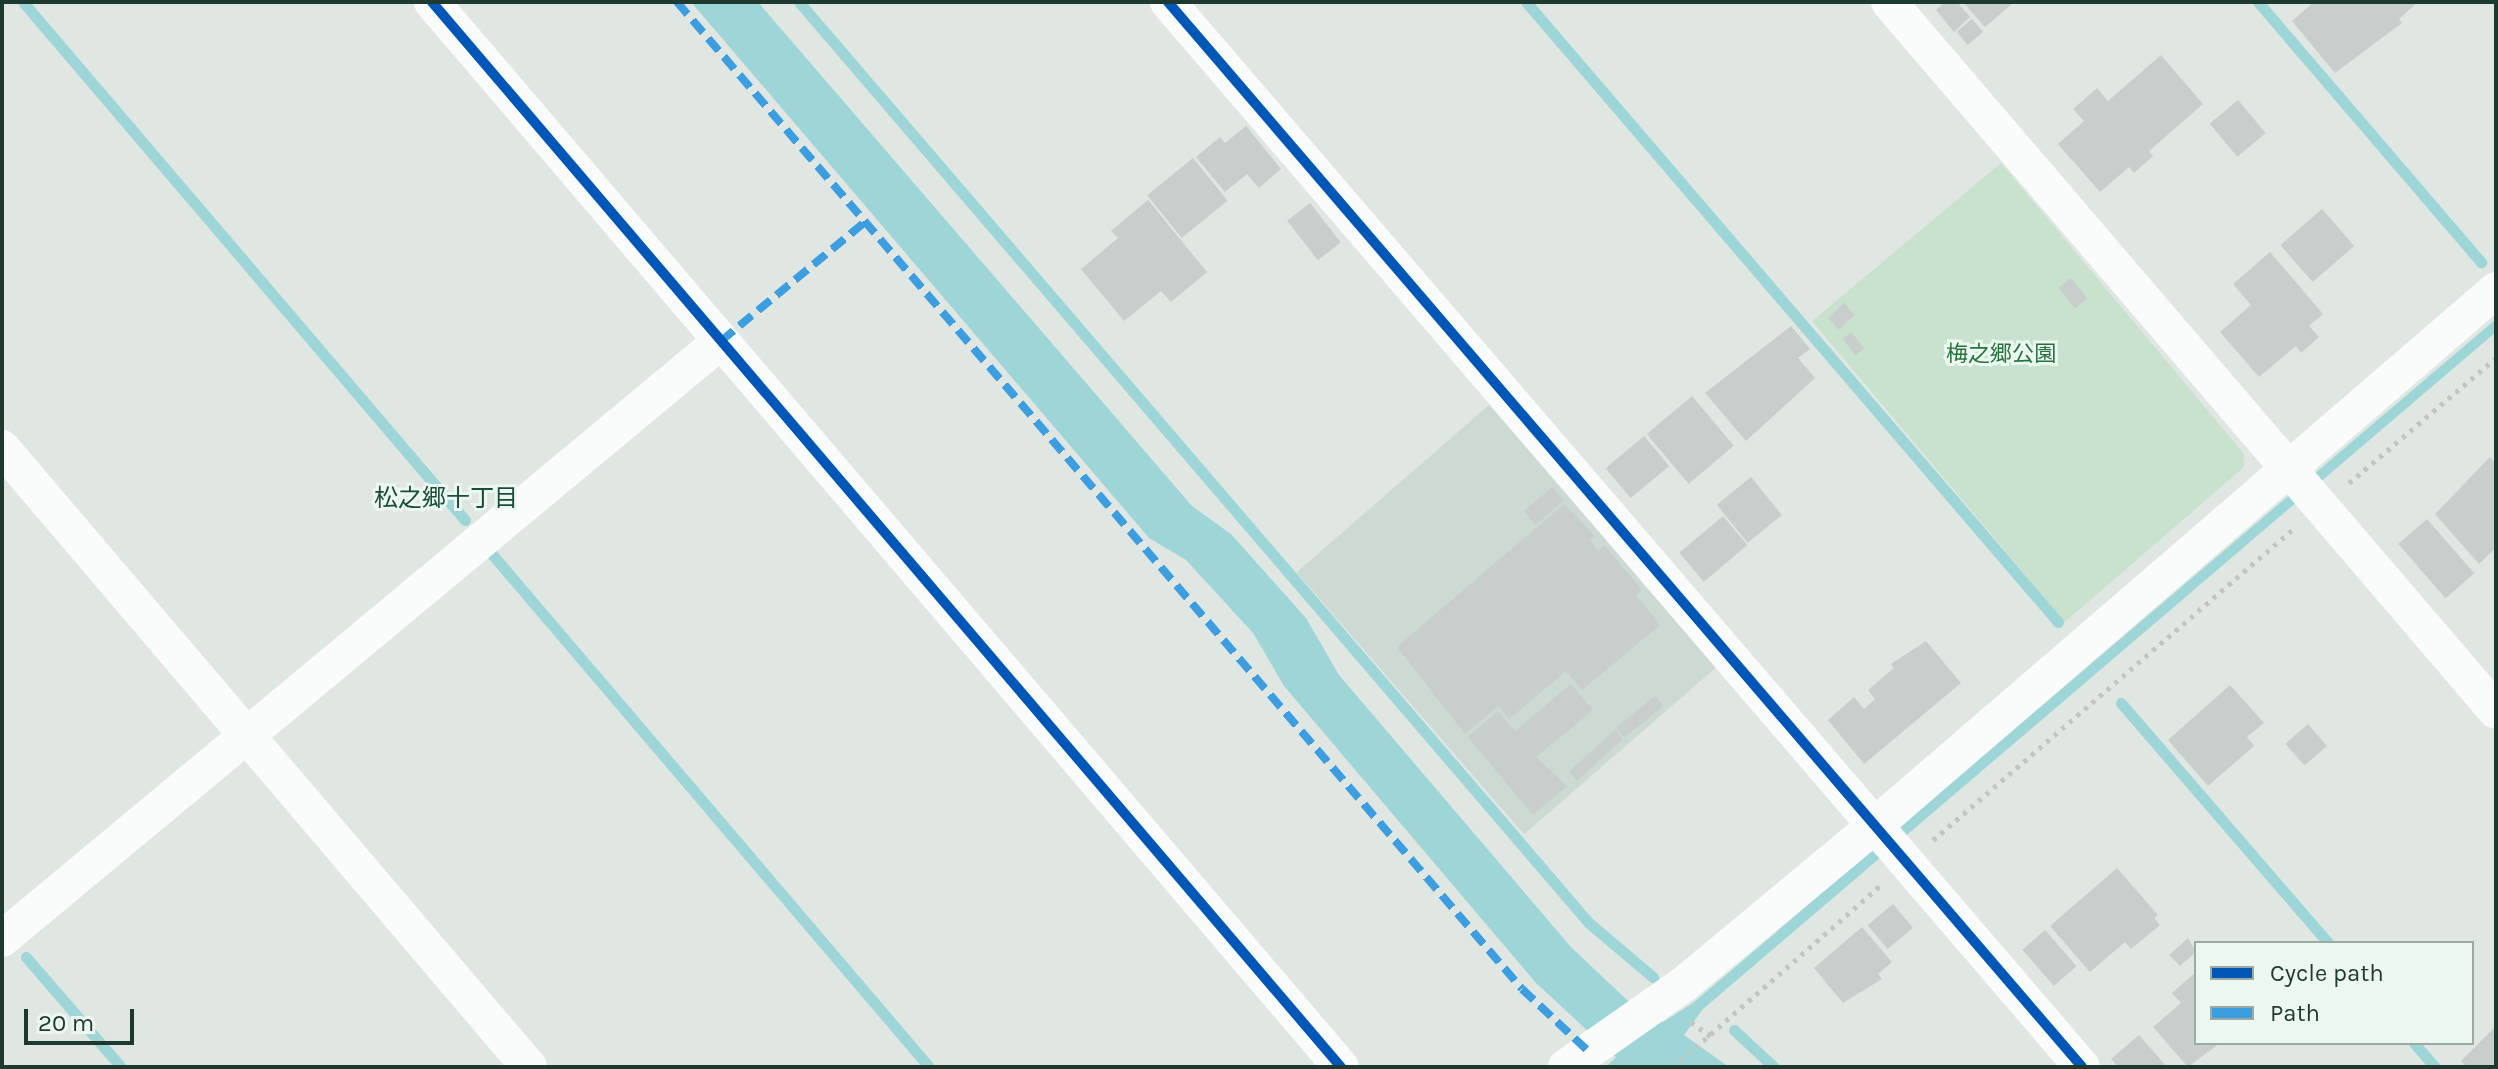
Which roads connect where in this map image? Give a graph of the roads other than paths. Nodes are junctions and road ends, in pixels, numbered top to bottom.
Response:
1 (432, 2) edge
2 (1168, 2) edge
3 (1889, 2) edge
4 (2496, 290) edge
5 (721, 341) junction
6 (2, 448) edge
7 (2307, 486) junction
8 (2496, 711) edge
9 (245, 735) junction
10 (1873, 827) junction
11 (2, 939) edge
12 (1581, 1061) edge
13 (529, 1067) edge
14 (1341, 1067) edge
15 (2082, 1067) edge

1 - 5 street
2 - 10 street
3 - 7 street
4 - 7 street
5 - 9 street
5 - 14 street
6 - 9 street
7 - 8 street
7 - 10 street
9 - 11 street
9 - 13 street
10 - 12 street
10 - 15 street

